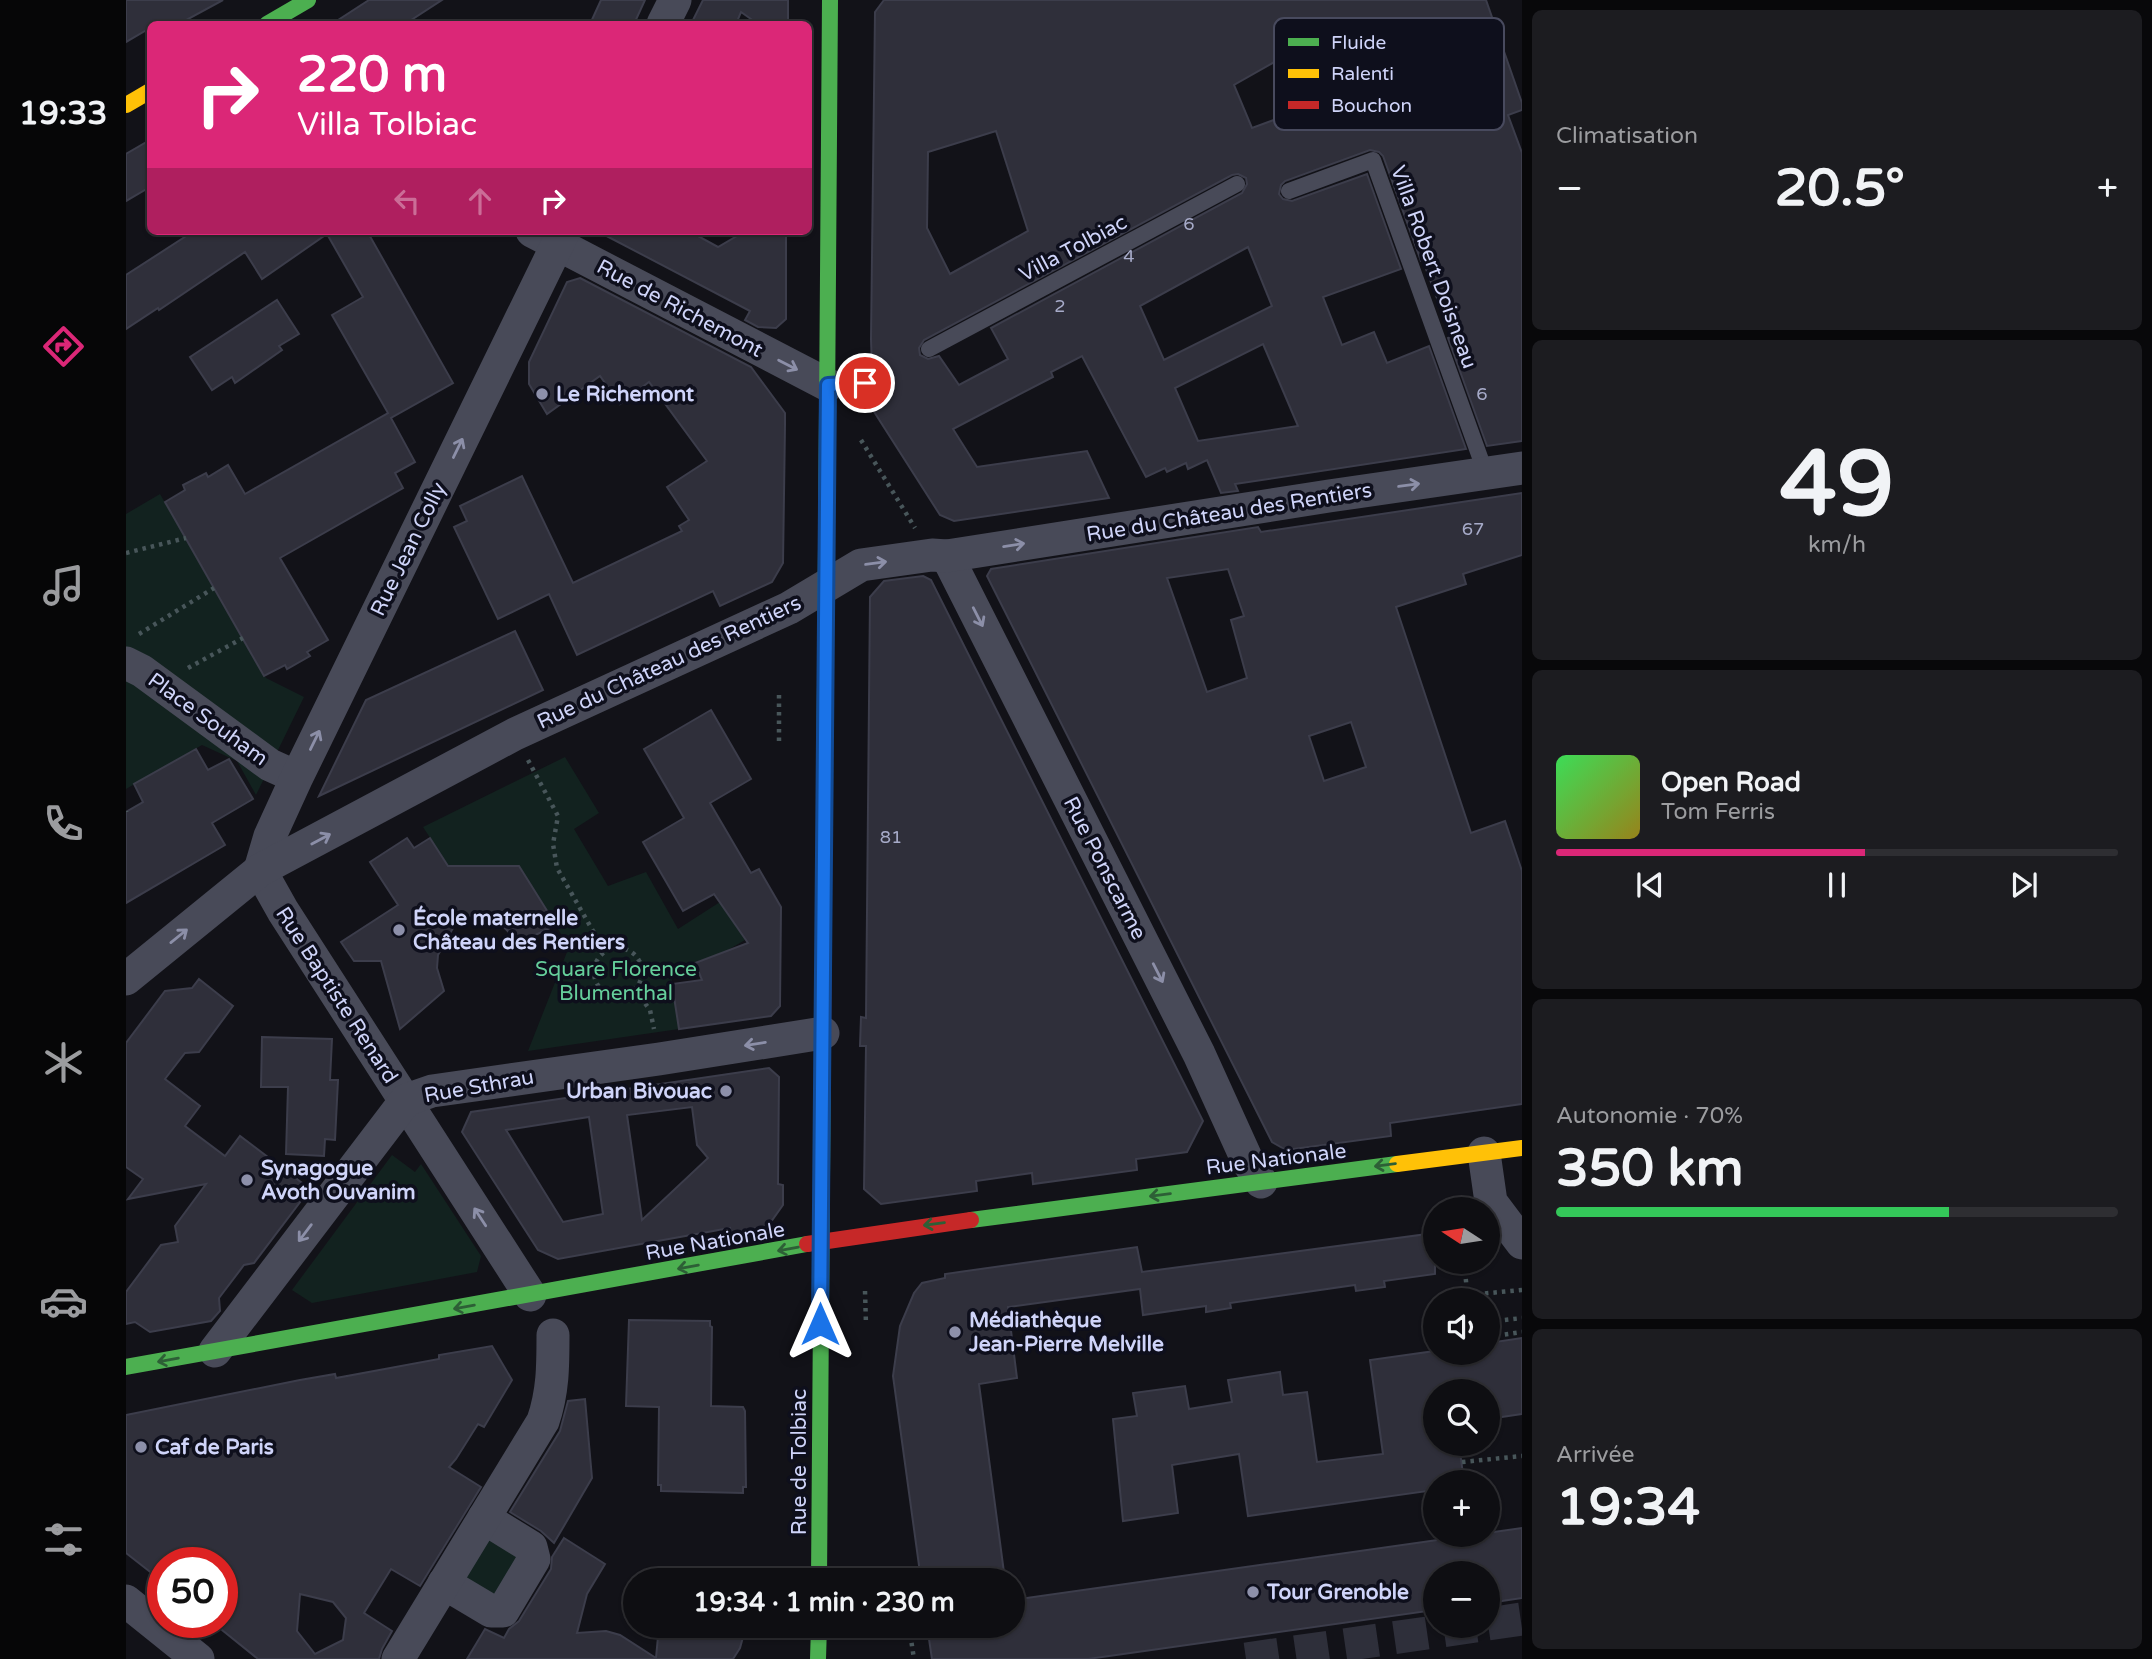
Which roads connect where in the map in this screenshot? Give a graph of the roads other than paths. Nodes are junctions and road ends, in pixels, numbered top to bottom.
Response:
1 (675, 0) edge
2 (830, 0) edge
3 (664, 21) edge
4 (147, 93) edge
5 (126, 105) edge
6 (1237, 184) dead end
7 (1289, 191) dead end
8 (551, 236) edge
9 (929, 349) dead end
10 (872, 380) dead end
11 (828, 385) junction
12 (1522, 468) edge
13 (1486, 474) junction
14 (939, 556) junction
15 (827, 587) junction
16 (132, 649) edge
17 (290, 774) dead end
18 (260, 870) junction
19 (126, 979) edge
20 (823, 1033) junction
21 (406, 1100) junction
22 (1522, 1148) edge
23 (1484, 1153) junction
24 (1261, 1182) junction
25 (821, 1243) junction
26 (1522, 1243) edge
27 (530, 1295) junction
28 (553, 1335) dead end
29 (215, 1351) junction
30 (126, 1367) edge
31 (484, 1518) junction
32 (819, 1568) edge
33 (444, 1583) junction
34 (126, 1601) edge
35 (819, 1638) edge
36 (198, 1659) edge
37 (398, 1659) edge
38 (818, 1659) edge

1 - 3 street
2 - 11 main road, Rue de Tolbiac
4 - 5 main road
6 - 9 lane, Villa Tolbiac
7 - 13 lane, Villa Robert Doisneau
8 -> 11 street, Rue de Richemont
18 -> 8 street, Rue Jean Colly
10 - 11 lane
11 - 15 main road, Rue de Tolbiac
12 - 13 street, Rue du Château des Rentiers
14 -> 13 street, Rue du Château des Rentiers
15 -> 14 street, Rue du Château des Rentiers
14 -> 24 street, Rue Ponscarme
18 -> 15 street, Rue du Château des Rentiers
15 - 20 main road, Rue de Tolbiac
16 - 17 street, Place Souham
19 -> 18 street, Rue du Château des Rentiers
18 - 21 street, Rue Baptiste Renard
20 -> 21 street, Rue Sthrau
20 - 25 main road, Rue de Tolbiac
27 -> 21 street, Rue Baptiste Renard
21 -> 29 street, Rue Sthrau
22 - 23 main road, Rue Nationale
23 -> 24 main road, Rue Nationale
23 - 26 street
24 -> 25 main road, Rue Nationale
25 -> 27 main road, Rue Nationale
25 - 32 main road, Rue de Tolbiac
27 -> 29 main road, Rue Nationale
28 - 31 street
29 -> 30 main road, Rue Nationale
31 - 33 street
31 - 33 street
33 - 37 street
34 - 36 street
35 - 38 main road

